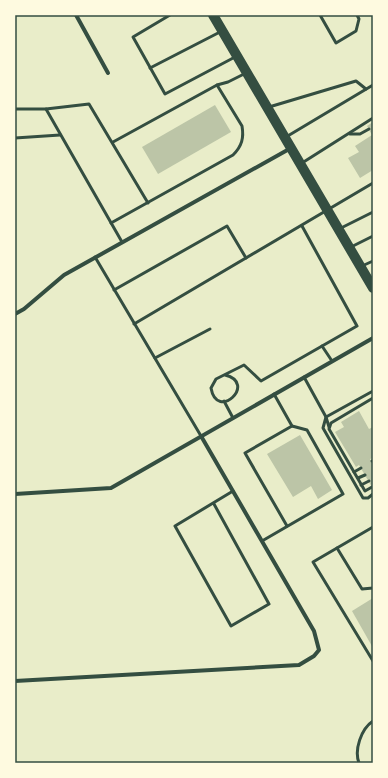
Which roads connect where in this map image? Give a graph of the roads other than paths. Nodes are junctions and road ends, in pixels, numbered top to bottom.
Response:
1 (76, 15) edge
2 (170, 15) edge
3 (213, 15) edge
4 (320, 15) edge
5 (357, 15) edge
6 (223, 30) junction
7 (237, 56) junction
8 (150, 68) junction
9 (247, 72) junction
10 (108, 73) dead end
11 (217, 85) junction
12 (373, 85) edge
13 (366, 89) junction
14 (267, 108) junction
15 (15, 109) edge
16 (46, 109) junction
17 (373, 118) edge
18 (369, 129) dead end
19 (348, 134) junction
20 (60, 135) junction
21 (15, 138) edge
22 (285, 138) junction
23 (113, 142) junction
24 (291, 148) junction
25 (300, 165) junction
26 (373, 184) edge
27 (148, 203) junction
28 (328, 210) junction
29 (373, 212) edge
30 (111, 224) junction
31 (302, 226) junction
32 (338, 230) junction
33 (373, 236) edge
34 (122, 242) junction
35 (349, 248) junction
36 (95, 258) junction
37 (246, 258) junction
38 (373, 261) edge
39 (360, 267) junction
40 (373, 288) edge
41 (114, 290) junction
42 (15, 314) edge
43 (134, 324) junction
44 (210, 329) dead end
45 (373, 338) edge
46 (322, 346) junction
47 (155, 358) junction
48 (332, 361) junction
49 (225, 375) junction
50 (304, 377) junction
51 (373, 391) edge
52 (274, 394) junction
53 (373, 398) edge
54 (224, 402) junction
55 (326, 417) junction
56 (233, 418) junction
57 (292, 426) junction
58 (329, 429) junction
59 (201, 436) junction
60 (361, 468) dead end
61 (354, 472) junction
62 (365, 474) dead end
63 (358, 478) junction
64 (369, 481) dead end
65 (361, 485) junction
66 (372, 487) edge
67 (233, 491) junction
68 (15, 494) edge
69 (373, 494) edge
70 (214, 504) junction
71 (287, 526) junction
72 (373, 528) edge
73 (262, 541) junction
74 (338, 548) junction
75 (373, 588) edge
76 (373, 661) edge
77 (15, 680) edge
78 (373, 721) edge
79 (359, 763) edge

1 - 10 street
2 - 8 lane
3 - 6 main road
4 - 5 lane
6 - 7 main road
6 - 8 lane
7 - 8 lane
7 - 9 main road
9 - 11 lane
9 - 14 main road
11 - 23 lane
11 - 27 lane
12 - 13 lane
13 - 14 lane
13 - 22 lane
14 - 22 main road
15 - 16 lane
16 - 20 lane
16 - 23 lane
17 - 19 lane
18 - 19 lane
19 - 25 lane
20 - 21 lane
20 - 30 lane
22 - 24 main road
23 - 27 lane
24 - 25 main road
24 - 34 street
25 - 28 main road
26 - 28 lane
27 - 30 lane
28 - 31 lane
28 - 32 main road
29 - 32 lane
30 - 34 lane
31 - 37 lane
31 - 46 lane
32 - 35 main road
33 - 35 lane
34 - 36 street
35 - 39 main road
36 - 41 lane
36 - 42 street
37 - 41 lane
37 - 43 lane
38 - 39 lane
39 - 40 main road
41 - 43 lane
43 - 47 lane
44 - 47 lane
45 - 48 street
46 - 48 lane
46 - 49 lane
47 - 59 lane
48 - 50 street
49 - 54 lane
49 - 54 lane
50 - 52 street
50 - 55 lane
51 - 55 lane
52 - 56 street
52 - 57 lane
53 - 58 lane
54 - 56 lane
55 - 58 lane
55 - 69 lane
56 - 59 street
57 - 71 lane
57 - 71 lane
58 - 61 lane
59 - 67 street
59 - 68 street
60 - 61 lane
61 - 63 lane
62 - 63 lane
63 - 65 lane
64 - 65 lane
65 - 66 lane
67 - 70 lane
67 - 73 street
70 - 70 lane
71 - 73 lane
72 - 74 lane
73 - 77 street
74 - 75 lane
74 - 76 lane
78 - 79 lane

